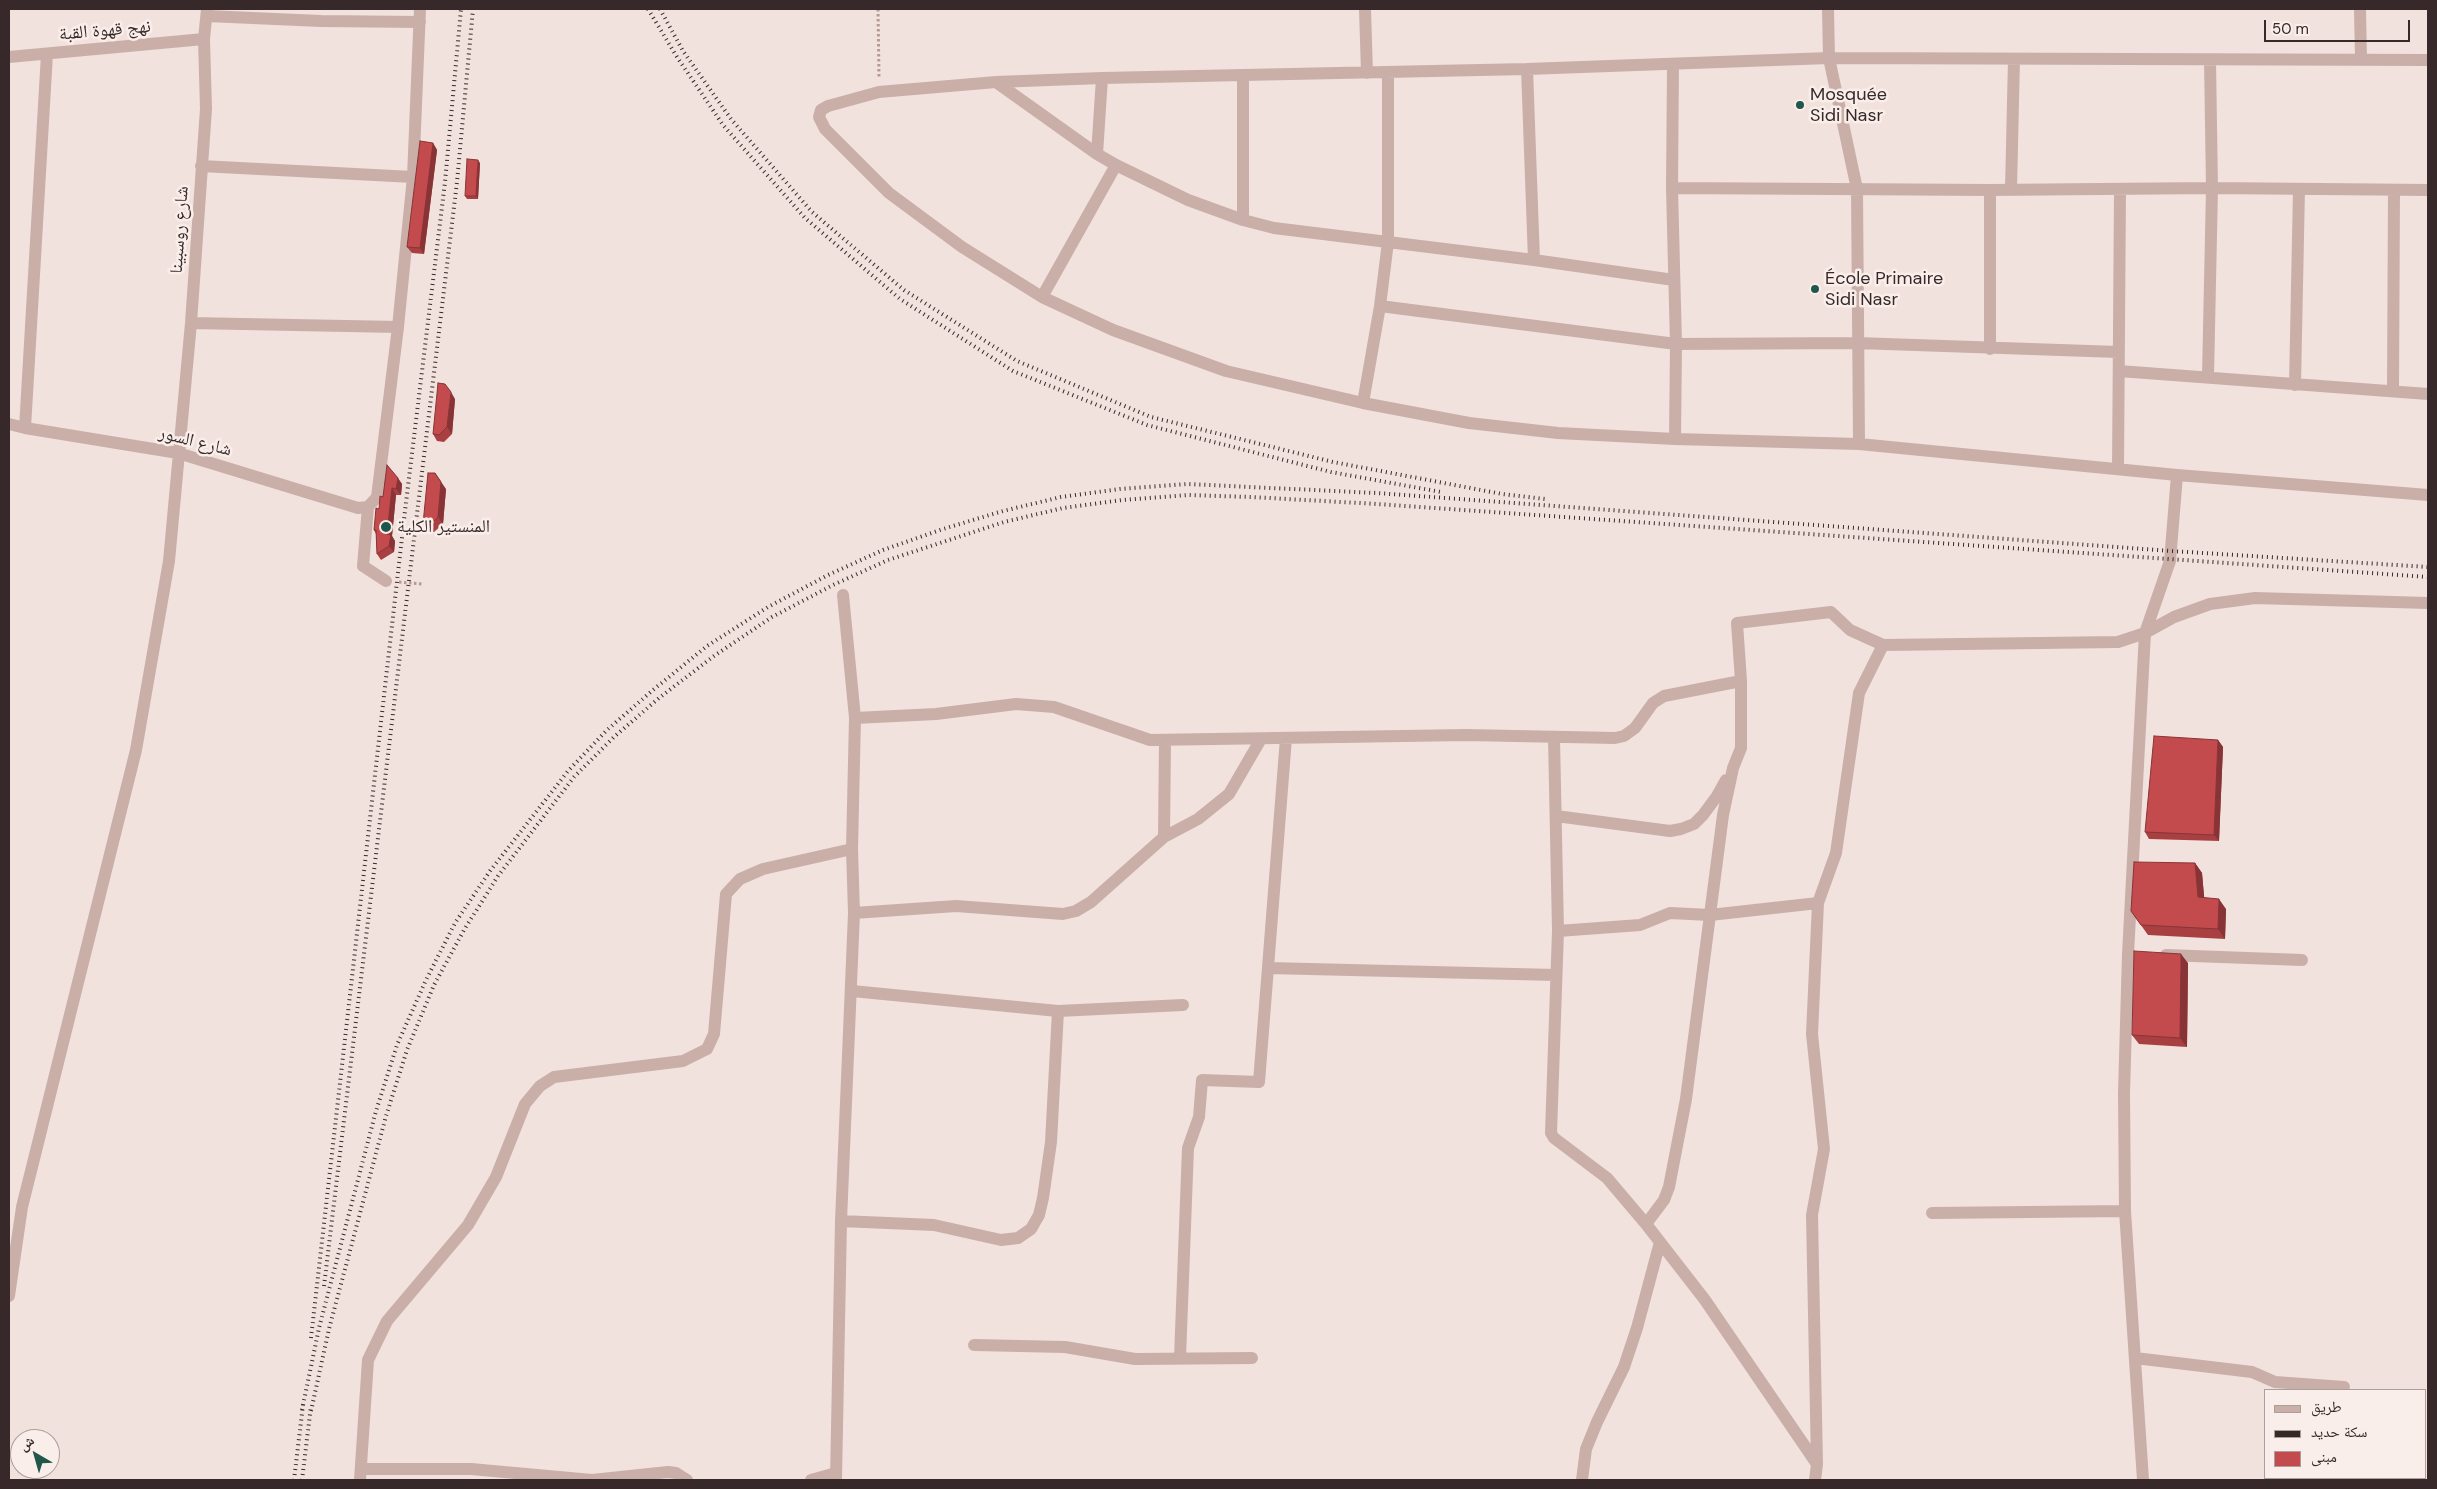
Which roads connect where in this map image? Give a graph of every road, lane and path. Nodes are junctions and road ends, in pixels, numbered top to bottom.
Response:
1 (878, 9) edge
2 (1365, 9) edge
3 (1828, 9) edge
4 (2360, 9) edge
5 (207, 12) edge
6 (420, 15) edge
7 (204, 39) junction
8 (47, 54) junction
9 (9, 57) edge
10 (1828, 58) junction
11 (2361, 59) junction
12 (2014, 60) junction
13 (2428, 60) edge
14 (2210, 61) junction
15 (1673, 64) junction
16 (1527, 69) junction
17 (1388, 72) junction
18 (1368, 73) junction
19 (1242, 76) junction
20 (1102, 78) junction
21 (996, 82) junction
22 (879, 92) junction
23 (1098, 154) junction
24 (1116, 165) junction
25 (202, 166) junction
26 (413, 176) junction
27 (1672, 188) junction
28 (2212, 188) junction
29 (1857, 189) junction
30 (2120, 189) junction
31 (2299, 189) junction
32 (1990, 190) junction
33 (2011, 190) junction
34 (2394, 190) junction
35 (2428, 190) edge
36 (1244, 220) junction
37 (1388, 242) junction
38 (1534, 260) junction
39 (1674, 280) junction
40 (1042, 297) junction
41 (1380, 306) junction
42 (191, 323) junction
43 (398, 327) junction
44 (1857, 343) junction
45 (1676, 344) junction
46 (1990, 349) junction
47 (2118, 352) junction
48 (2118, 371) junction
49 (2208, 376) junction
50 (2295, 386) junction
51 (2393, 390) junction
52 (2428, 394) edge
53 (1363, 403) junction
54 (9, 424) edge
55 (25, 428) junction
56 (1675, 439) junction
57 (1859, 444) junction
58 (178, 453) junction
59 (2118, 469) junction
60 (2177, 474) junction
61 (2428, 495) edge
62 (368, 507) junction
63 (386, 581) joint
64 (422, 584) dead end
65 (843, 596) dead end
66 (2428, 603) edge
67 (2145, 633) junction
68 (1883, 645) junction
69 (1741, 681) junction
70 (855, 718) junction
71 (1286, 738) junction
72 (1554, 738) junction
73 (1261, 739) junction
74 (1165, 740) junction
75 (1733, 768) junction
76 (1556, 816) junction
77 (1164, 836) junction
78 (852, 849) junction
79 (1818, 903) junction
80 (854, 913) junction
81 (1710, 915) junction
82 (1558, 931) junction
83 (2157, 955) edge
84 (2302, 960) dead end
85 (1268, 968) junction
86 (1556, 975) junction
87 (852, 992) junction
88 (1184, 1005) dead end
89 (1058, 1011) junction
90 (2125, 1211) junction
91 (1932, 1213) dead end
92 (841, 1221) junction
93 (1646, 1224) junction
94 (1660, 1242) junction
95 (9, 1296) edge
96 (974, 1344) dead end
97 (1180, 1358) junction
98 (1252, 1358) dead end
99 (2135, 1358) junction
100 (2344, 1387) dead end
101 (1817, 1464) junction
102 (361, 1475) edge
103 (836, 1477) edge
104 (687, 1480) edge
105 (811, 1480) edge
106 (1582, 1480) edge
107 (1815, 1480) edge
108 (2143, 1480) edge

1 - 22 path
2 - 18 street
3 - 10 street
4 - 11 street
5 - 6 street
5 - 7 street, شارع روسبينا
6 - 26 street
7 - 8 street, نهج قهوة القبة
7 - 25 street, شارع روسبينا
8 - 9 street, نهج قهوة القبة
8 - 55 street
10 - 12 street
10 - 15 street
10 - 29 street
11 - 13 street
11 - 14 street
12 - 14 street
12 - 33 street
14 - 28 street
15 - 16 street
15 - 27 street
16 - 17 street
16 - 38 street
17 - 18 street
17 - 37 street
18 - 19 street
19 - 20 street
19 - 36 street
20 - 21 street
20 - 23 street
21 - 22 street
21 - 23 street
22 - 40 street
23 - 24 street
24 - 36 street
24 - 40 street
25 - 26 street
25 - 42 street, شارع روسبينا
26 - 43 street
27 - 29 street
27 - 39 street
28 - 30 street
28 - 31 street
28 - 49 street
29 - 32 street
29 - 44 street
30 - 33 street
30 - 47 street
31 - 34 street
31 - 50 street
32 - 33 street
32 - 46 street
34 - 35 street
34 - 51 street
36 - 37 street
37 - 38 street
37 - 41 street
38 - 39 street
39 - 45 street
40 - 53 street
41 - 45 street
41 - 53 street
42 - 43 street
42 - 58 street, شارع روسبينا
43 - 62 street
44 - 45 street
44 - 46 street
44 - 57 street
45 - 56 street
46 - 47 street
47 - 48 street
48 - 49 street
48 - 59 street
49 - 50 street
50 - 51 street
51 - 52 street
53 - 56 street
54 - 55 street, شارع السور
55 - 58 street, شارع السور
56 - 57 street
57 - 59 street
58 - 62 street, شارع السور
58 - 95 street, شارع روسبينا
59 - 60 street
60 - 61 street
60 - 67 street
62 - 63 street
63 - 64 path
65 - 70 street
66 - 67 street
67 - 68 street
67 - 90 street
68 - 69 street
68 - 79 street
69 - 72 street
69 - 75 street
70 - 74 street
70 - 78 street
71 - 72 street
71 - 73 street
71 - 85 street
72 - 76 street
73 - 74 street
73 - 77 street
74 - 77 street
75 - 76 street
75 - 81 street
76 - 82 street
77 - 80 street
78 - 80 street
78 - 102 street
79 - 81 street
79 - 101 street
80 - 87 street
81 - 82 street
81 - 93 street
82 - 86 street
83 - 84 street
85 - 86 street
85 - 97 street
86 - 93 street
87 - 89 street
87 - 92 street
88 - 89 street
89 - 92 street
90 - 91 street
90 - 99 street
92 - 103 street
93 - 94 street
94 - 101 street
94 - 106 street
96 - 97 street
97 - 98 street
99 - 100 street
99 - 108 street
101 - 107 street
102 - 104 street
103 - 105 street

